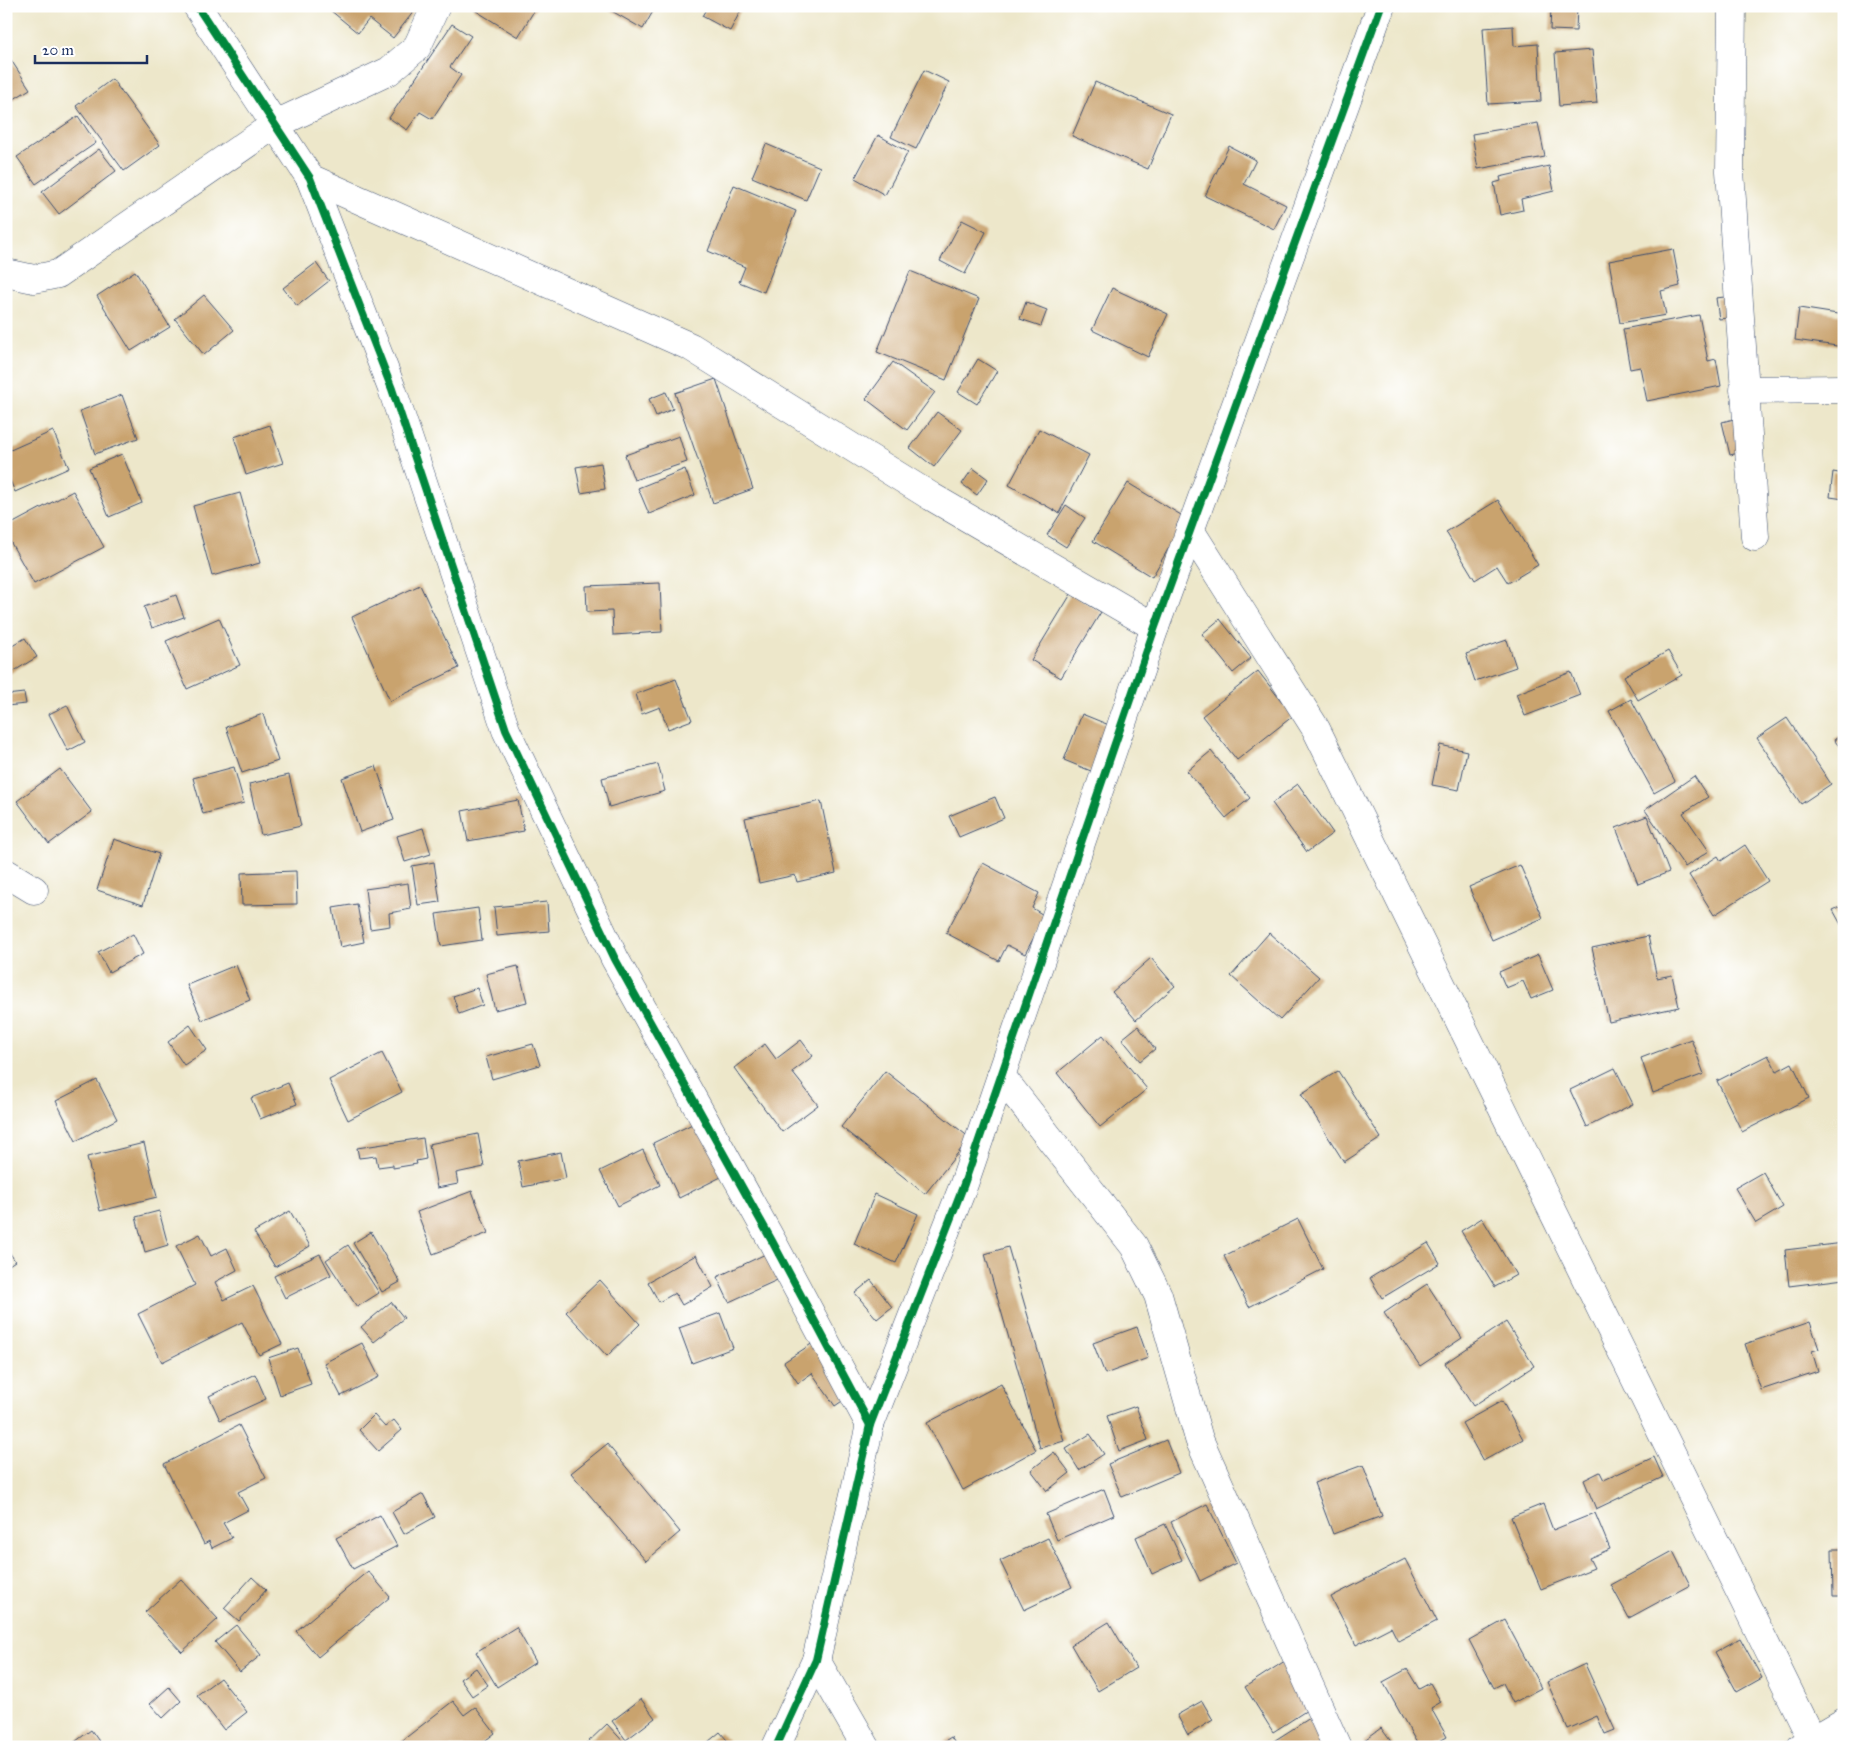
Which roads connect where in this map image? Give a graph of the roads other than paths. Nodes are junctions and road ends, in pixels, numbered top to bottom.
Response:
1 (197, 6) edge
2 (436, 6) edge
3 (1381, 6) edge
4 (1732, 6) edge
5 (274, 124) junction
6 (310, 178) junction
7 (6, 272) edge
8 (1844, 389) edge
9 (1744, 390) junction
10 (1190, 530) junction
11 (1755, 537) dead end
12 (1155, 627) junction
13 (6, 873) edge
14 (34, 890) dead end
15 (1001, 1076) junction
16 (870, 1425) junction
17 (816, 1660) junction
18 (1844, 1722) edge
19 (1810, 1744) edge
20 (776, 1747) edge
21 (866, 1747) edge
22 (1337, 1747) edge

1 - 5 street
2 - 5 street
3 - 10 street
4 - 9 street
5 - 6 street
5 - 7 street
6 - 12 street
6 - 16 street
8 - 9 street
9 - 11 street
10 - 12 street
10 - 19 street
12 - 15 street
13 - 14 street
15 - 16 street
15 - 22 street
16 - 17 street
17 - 20 street
17 - 21 street
18 - 19 street

